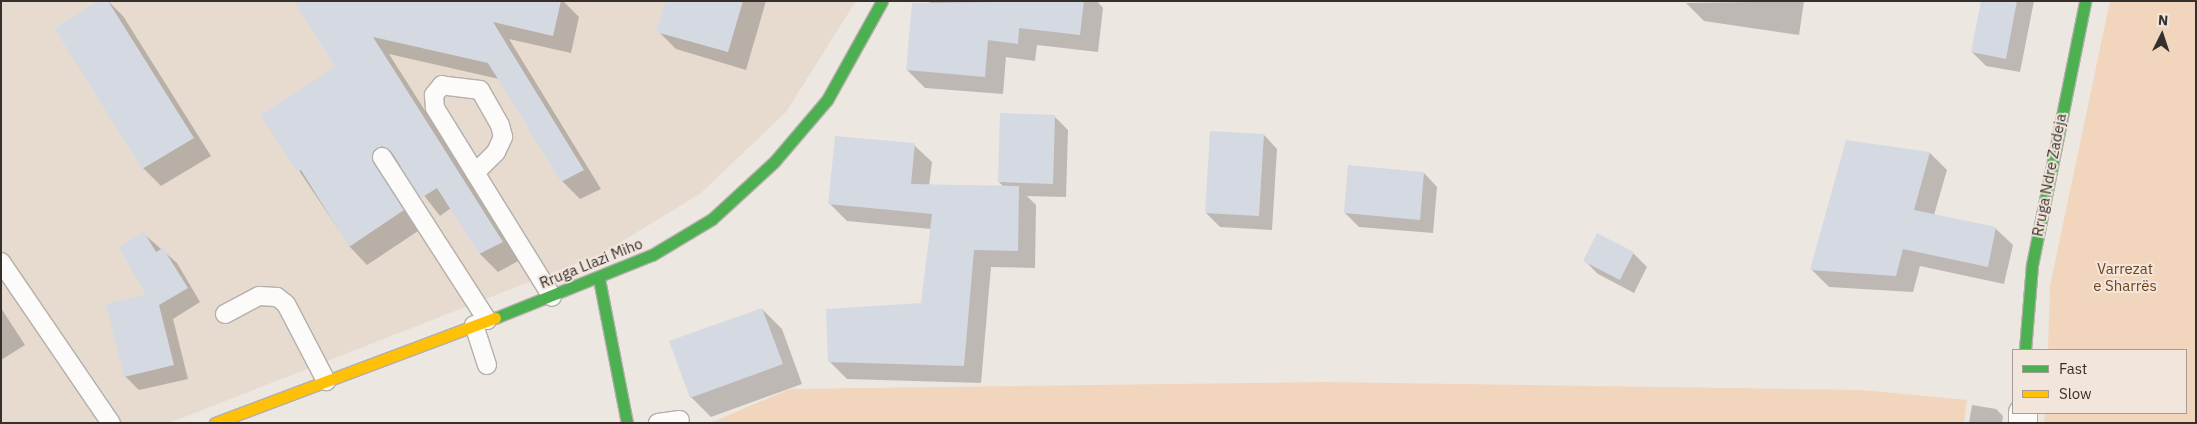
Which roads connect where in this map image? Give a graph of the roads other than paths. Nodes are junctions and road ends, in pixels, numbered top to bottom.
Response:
1 (882, 1) edge
2 (2084, 1) edge
3 (382, 157) dead end
4 (475, 174) junction
5 (1, 262) edge
6 (599, 279) junction
7 (552, 297) junction
8 (225, 314) dead end
9 (480, 322) junction
10 (2025, 349) edge
11 (487, 365) dead end
12 (326, 381) junction
13 (680, 420) dead end
14 (218, 422) edge
15 (110, 423) edge
16 (627, 423) edge
17 (658, 423) edge

1 - 6 main road, Rruga Llazi Miho
2 - 10 main road, Rruga Ndre Zadeja
3 - 9 lane
4 - 4 lane
4 - 7 lane
5 - 15 lane
6 - 7 main road, Rruga Llazi Miho
6 - 16 main road
7 - 9 main road, Rruga Llazi Miho
8 - 12 lane
9 - 11 lane
9 - 12 main road, Rruga Llazi Miho
12 - 14 main road, Rruga Llazi Miho
13 - 17 lane

